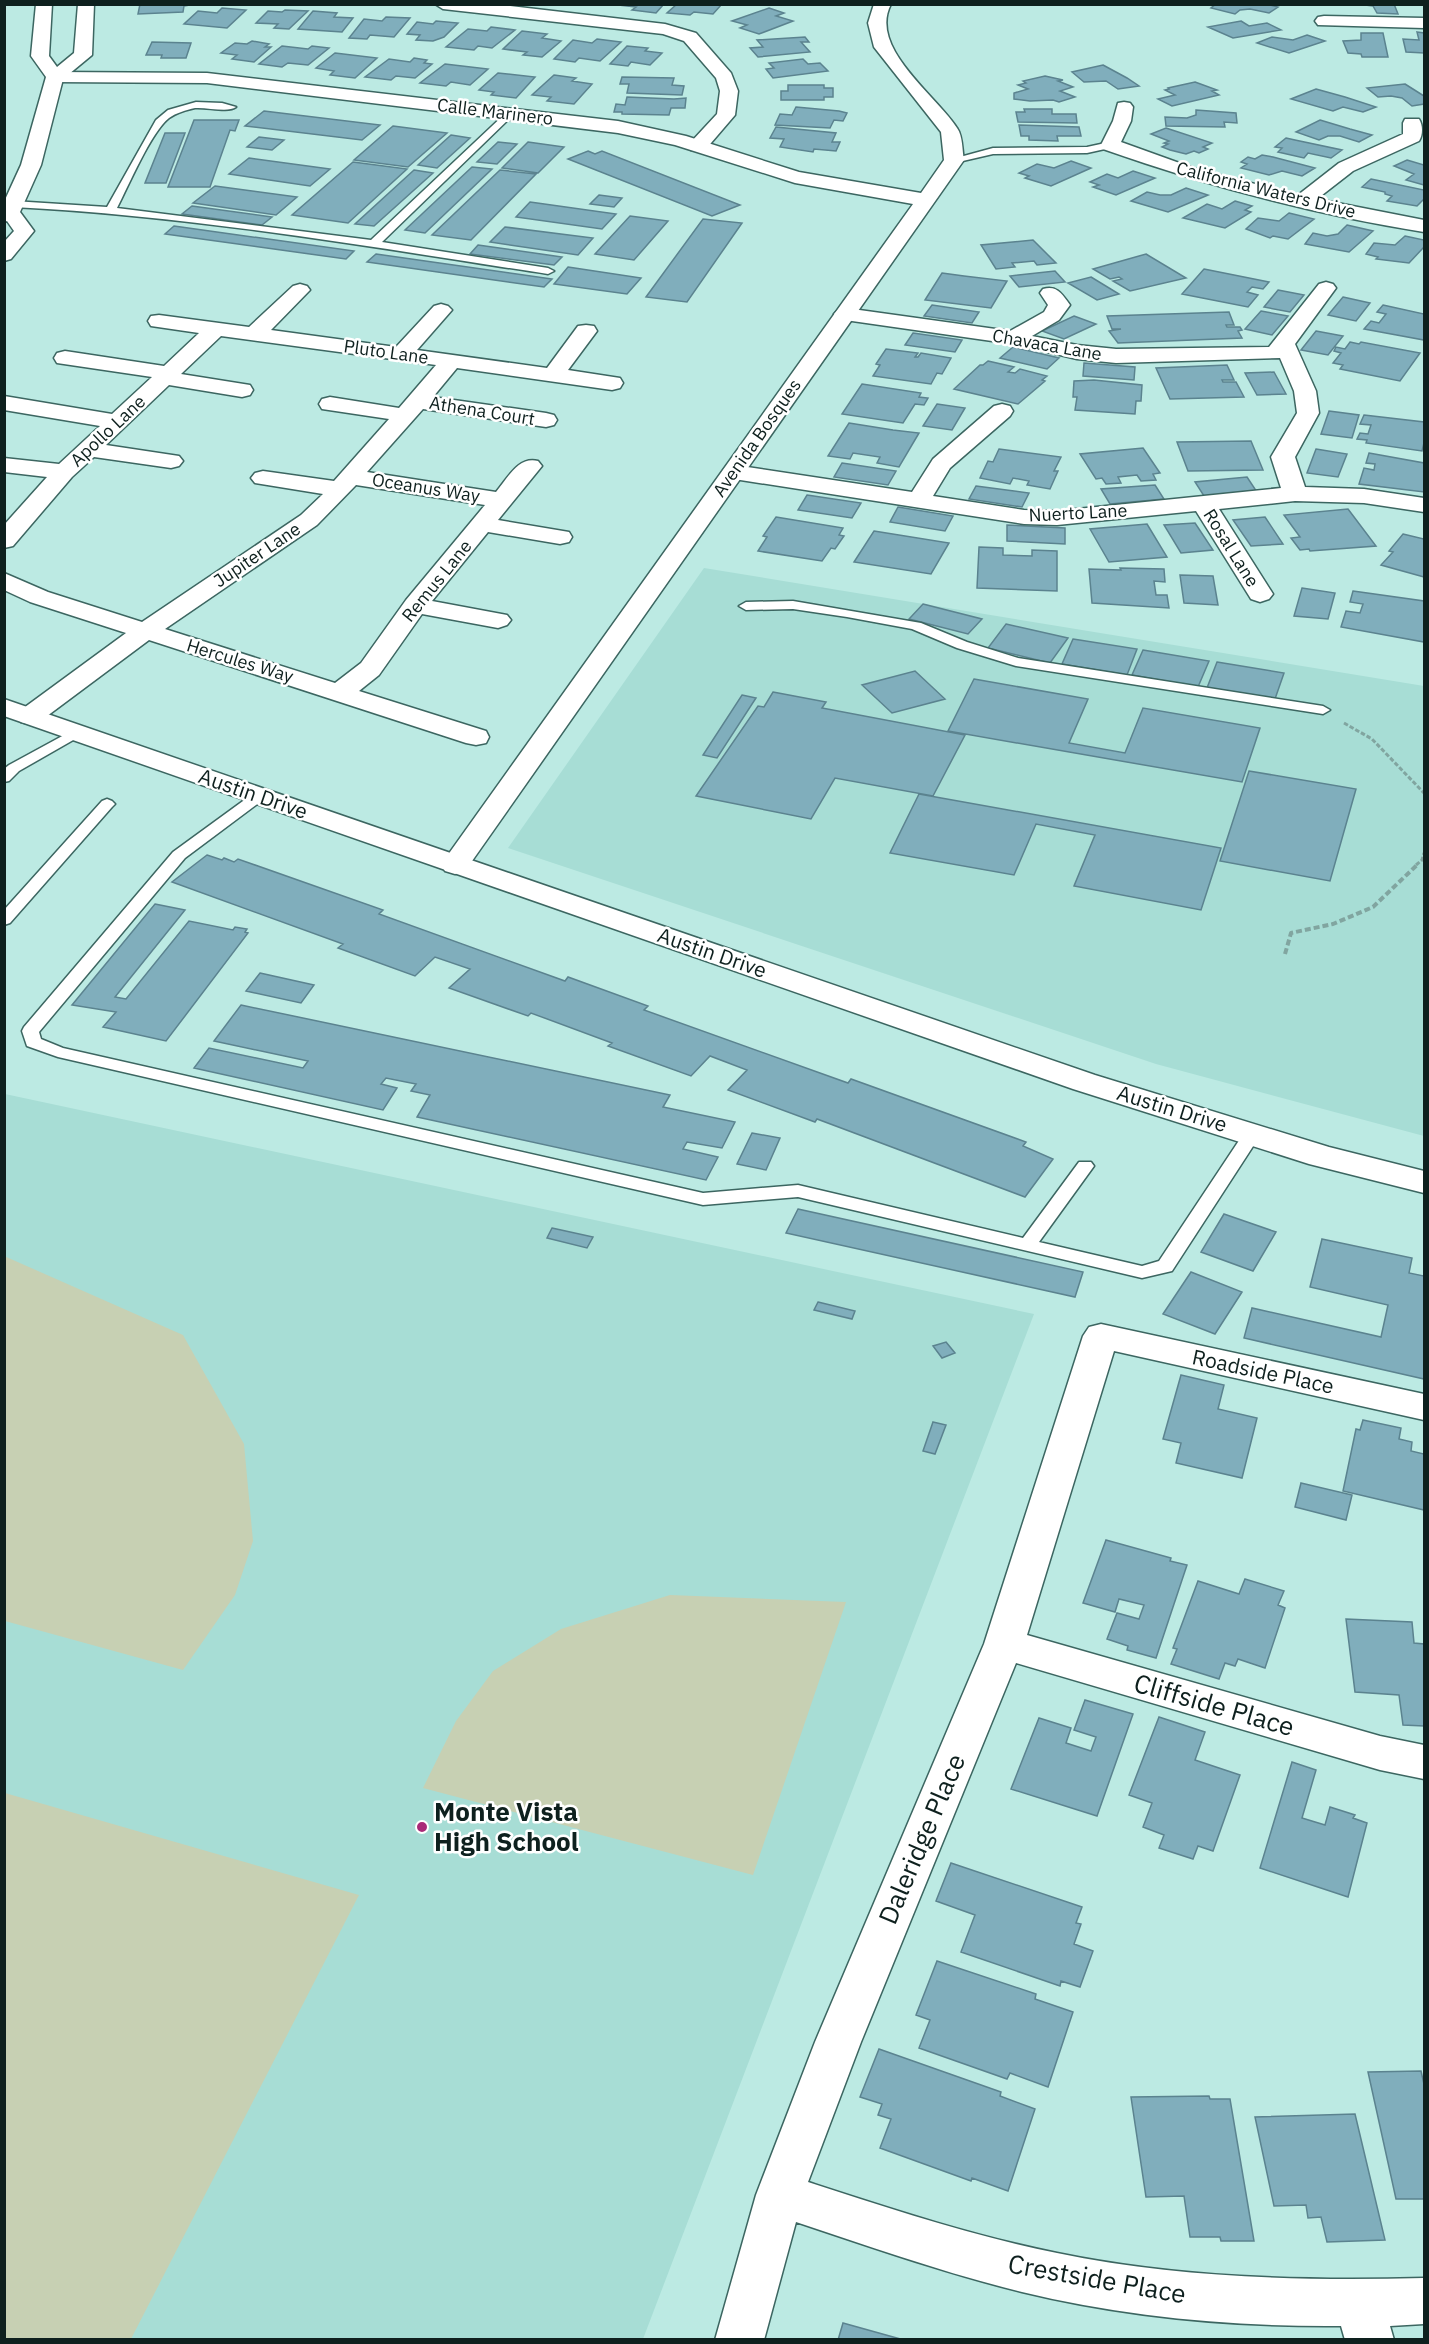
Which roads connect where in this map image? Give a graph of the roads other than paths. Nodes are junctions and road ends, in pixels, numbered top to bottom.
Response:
1 (44, 4) edge
2 (86, 4) edge
3 (443, 4) edge
4 (883, 4) edge
5 (1324, 21) dead end
6 (1425, 23) edge
7 (55, 77) junction
8 (231, 107) dead end
9 (1124, 107) dead end
10 (508, 114) junction
11 (1412, 123) dead end
12 (1110, 145) junction
13 (698, 146) junction
14 (954, 160) junction
15 (926, 200) junction
16 (1301, 201) junction
17 (111, 210) junction
18 (9, 211) edge
19 (1425, 226) edge
20 (374, 244) junction
21 (4, 255) edge
22 (548, 271) dead end
23 (1326, 288) dead end
24 (300, 290) dead end
25 (1050, 293) dead end
26 (441, 310) dead end
27 (845, 314) junction
28 (159, 321) dead end
29 (217, 327) junction
30 (586, 331) dead end
31 (255, 333) junction
32 (1014, 338) junction
33 (1284, 344) junction
34 (402, 354) junction
35 (65, 358) dead end
36 (452, 361) junction
37 (553, 375) junction
38 (167, 376) junction
39 (612, 383) dead end
40 (242, 390) dead end
41 (4, 403) edge
42 (330, 404) dead end
43 (411, 408) junction
44 (1002, 411) dead end
45 (546, 420) dead end
46 (117, 422) junction
47 (88, 449) junction
48 (171, 461) dead end
49 (4, 465) edge
50 (530, 466) dead end
51 (64, 472) junction
52 (734, 472) junction
53 (263, 478) dead end
54 (345, 483) junction
55 (1295, 494) junction
56 (502, 500) junction
57 (918, 501) junction
58 (1203, 503) junction
59 (1425, 505) edge
60 (482, 524) junction
61 (560, 537) dead end
62 (4, 541) edge
63 (4, 580) edge
64 (1260, 594) dead end
65 (416, 605) junction
66 (746, 606) dead end
67 (498, 620) dead end
68 (145, 631) junction
69 (341, 692) junction
70 (1323, 710) road end
71 (12, 711) edge
72 (76, 732) junction
73 (476, 737) dead end
74 (4, 778) edge
75 (259, 796) junction
76 (107, 804) dead end
77 (455, 865) junction
78 (6, 916) edge
79 (1252, 1134) junction
80 (1085, 1166) dead end
81 (1425, 1182) edge
82 (1027, 1245) junction
83 (1101, 1336) joint
84 (1425, 1407) edge
85 (1004, 1644) junction
86 (1425, 1762) edge
87 (780, 2195) junction
88 (1425, 2301) edge
89 (1364, 2322) edge
90 (739, 2340) edge

1 - 7 street
2 - 7 street
3 - 13 street
4 - 14 street
5 - 6 street
7 - 10 street, Calle Marinero
7 - 18 street
8 - 17 lane
9 - 12 street
10 - 13 street, Calle Marinero
10 - 20 lane
11 - 16 street
12 - 14 lane
12 - 16 street, California Waters Drive
13 - 15 street, Calle Marinero
14 - 15 street, Avenida Bosques
15 - 27 street, Avenida Bosques
16 - 19 street, California Waters Drive
17 - 18 lane
17 - 20 lane
18 - 21 street
20 - 22 lane
23 - 33 street
24 - 31 street
25 - 32 street
26 - 34 street
27 - 32 street, Chavaca Lane
27 - 52 street, Avenida Bosques
28 - 29 street, Pluto Lane
29 - 31 street, Pluto Lane
29 - 38 street, Apollo Lane
30 - 37 street
31 - 34 street, Pluto Lane
32 - 33 street, Chavaca Lane
33 - 55 street
34 - 36 street, Pluto Lane
35 - 38 street
36 - 37 street, Pluto Lane
36 - 43 street, Jupiter Lane
37 - 39 street, Pluto Lane
38 - 40 street
38 - 46 street, Apollo Lane
41 - 46 street
42 - 43 street, Athena Court
43 - 45 street, Athena Court
43 - 54 street, Jupiter Lane
44 - 57 street
46 - 47 street, Apollo Lane
47 - 48 street
47 - 51 street, Apollo Lane
49 - 51 street
50 - 56 street, Remus Lane
51 - 62 street, Apollo Lane
52 - 57 street, Nuerto Lane
52 - 77 street, Avenida Bosques
53 - 54 street, Oceanus Way
54 - 56 street, Oceanus Way
54 - 68 street, Jupiter Lane
55 - 58 street, Nuerto Lane
55 - 59 street, Nuerto Lane
56 - 60 street, Remus Lane
57 - 58 street, Nuerto Lane
58 - 64 street, Rosal Lane
60 - 61 street
60 - 65 street, Remus Lane
63 - 68 street, Hercules Way
65 - 67 street
65 - 69 street, Remus Lane
66 - 70 lane
68 - 69 street, Hercules Way
68 - 71 street, Jupiter Lane
69 - 73 street, Hercules Way
71 - 72 street, Austin Drive
72 - 74 lane
72 - 75 street, Austin Drive
75 - 77 street, Austin Drive
75 - 82 lane
76 - 78 lane
77 - 79 street, Austin Drive
79 - 81 street, Austin Drive
79 - 82 lane
80 - 82 lane
83 - 84 street, Roadside Place
83 - 85 street, Daleridge Place
85 - 86 street, Cliffside Place
85 - 87 street, Daleridge Place
87 - 89 street, Crestside Place
87 - 90 street, Daleridge Place
88 - 89 street, Crestside Place

